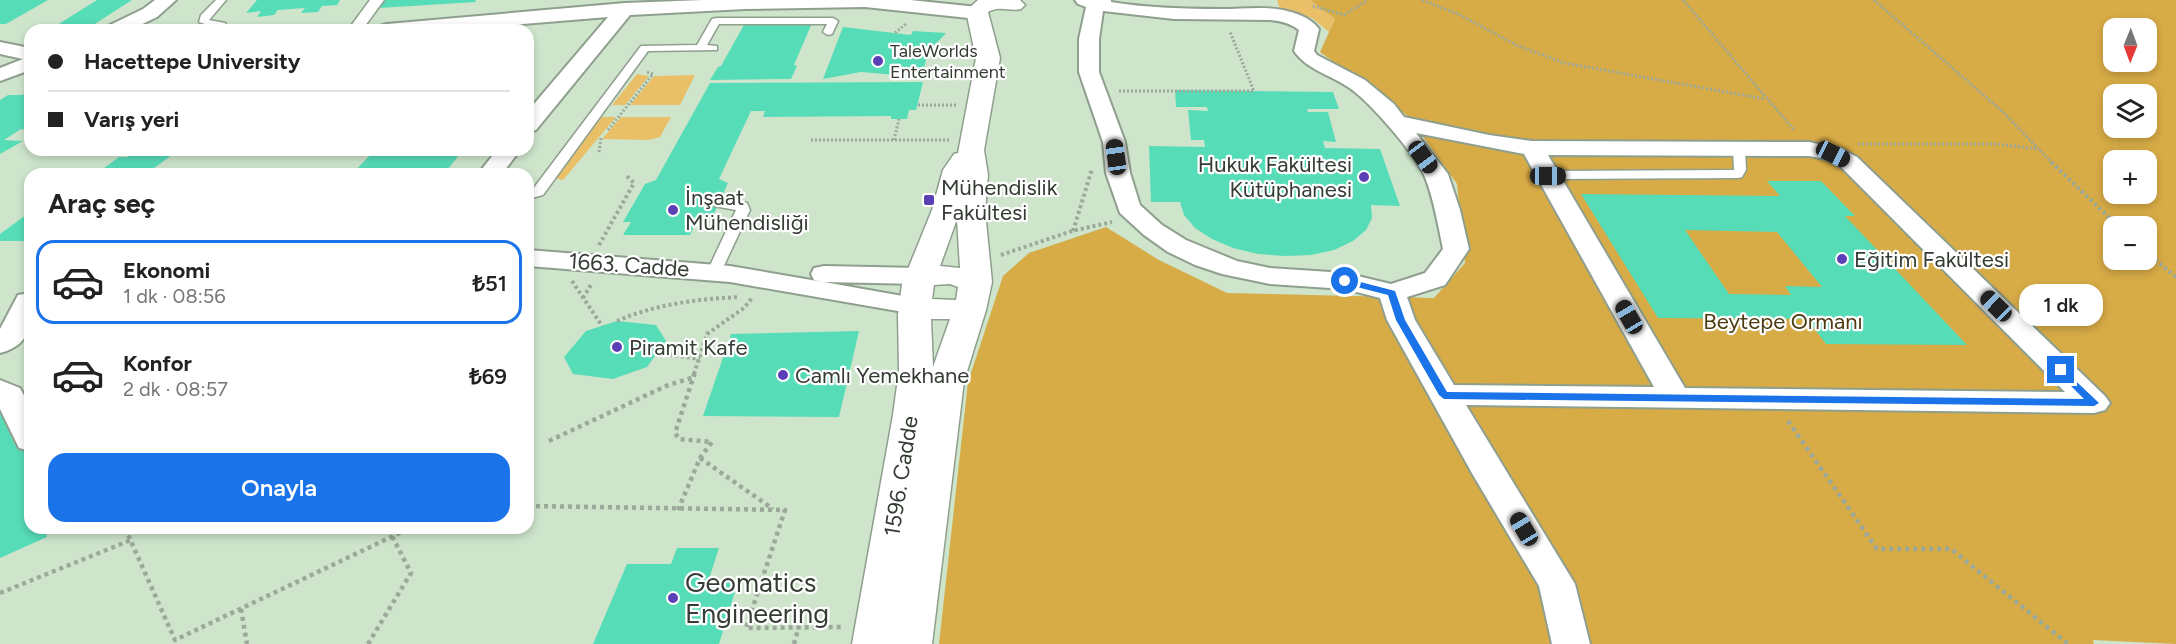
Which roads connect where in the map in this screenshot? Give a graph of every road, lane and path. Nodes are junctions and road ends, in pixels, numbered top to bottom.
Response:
1 (167, 0) edge
2 (221, 0) edge
3 (376, 0) edge
4 (1368, 0) edge
5 (1422, 0) edge
6 (1683, 0) edge
7 (1874, 0) edge
8 (1094, 2) edge
9 (664, 3) edge
10 (1305, 4) dead end
11 (986, 5) edge
12 (625, 9) junction
13 (150, 12) junction
14 (1010, 15) edge
15 (1223, 15) junction
16 (127, 24) edge
17 (139, 24) edge
18 (215, 24) edge
19 (359, 24) edge
20 (464, 24) edge
21 (828, 32) dead end
22 (24, 45) edge
23 (0, 47) edge
24 (700, 48) junction
25 (713, 48) dead end
26 (24, 53) edge
27 (988, 58) junction
28 (24, 66) edge
29 (24, 70) edge
30 (640, 72) dead end
31 (0, 76) edge
32 (1766, 99) junction
33 (1100, 101) junction
34 (918, 105) dead end
35 (958, 105) dead end
36 (534, 115) edge
37 (899, 118) dead end
38 (1396, 122) junction
39 (1110, 130) junction
40 (1794, 130) dead end
41 (811, 140) dead end
42 (894, 140) junction
43 (1849, 144) dead end
44 (960, 145) junction
45 (1532, 148) junction
46 (1739, 148) junction
47 (2037, 149) junction
48 (599, 152) dead end
49 (504, 156) edge
50 (495, 168) edge
51 (626, 175) dead end
52 (1548, 176) junction
53 (534, 193) edge
54 (719, 203) dead end
55 (2107, 216) edge
56 (1120, 220) dead end
57 (1072, 231) junction
58 (534, 260) edge
59 (2157, 261) edge
60 (584, 272) junction
61 (722, 273) junction
62 (2176, 277) edge
63 (974, 286) junction
64 (759, 289) junction
65 (918, 291) junction
66 (1392, 293) junction
67 (583, 298) junction
68 (24, 302) edge
69 (0, 309) edge
70 (24, 311) edge
71 (617, 321) dead end
72 (602, 326) dead end
73 (10, 339) edge
74 (657, 353) dead end
75 (700, 359) junction
76 (694, 377) junction
77 (0, 390) edge
78 (1444, 395) junction
79 (1675, 398) junction
80 (1773, 399) junction
81 (24, 427) edge
82 (549, 441) dead end
83 (700, 458) junction
84 (534, 506) edge
85 (678, 510) junction
86 (773, 510) junction
87 (128, 534) edge
88 (396, 534) edge
89 (392, 536) junction
90 (131, 540) junction
91 (0, 593) edge
92 (241, 609) junction
93 (799, 627) junction
94 (875, 636) edge
95 (247, 644) edge
96 (368, 644) edge
97 (794, 644) edge
98 (910, 644) edge
99 (1571, 644) edge
100 (2068, 644) edge

1 - 13 street
2 - 18 lane
3 - 19 street
4 - 10 path
5 - 32 path
6 - 32 path
7 - 47 path
8 - 15 street
8 - 33 street
9 - 11 street
9 - 12 street
11 - 14 street
11 - 27 street
12 - 20 street
12 - 36 street
13 - 16 street
13 - 17 street
14 - 27 street
15 - 33 path
15 - 38 street
21 - 24 lane
22 - 23 street
23 - 26 street
24 - 25 lane
24 - 53 lane
27 - 44 street
28 - 31 street
29 - 31 street
30 - 48 path
32 - 40 path
33 - 39 street
34 - 35 path
37 - 42 path
38 - 45 street
38 - 66 street
39 - 57 path
39 - 66 street
41 - 42 path
42 - 44 path
43 - 47 path
44 - 63 street
44 - 65 street
45 - 46 street
45 - 52 street
46 - 52 lane
46 - 80 street
47 - 55 path
49 - 50 street
51 - 60 path
52 - 79 street
54 - 61 lane
56 - 57 path
57 - 63 path
58 - 60 street, 1663. Cadde
59 - 62 path
60 - 61 street, 1663. Cadde
60 - 67 path
60 - 67 path
61 - 64 street, 1663. Cadde
61 - 65 street, 1663. Cadde
63 - 65 street
63 - 98 street, 1596. Cadde
64 - 65 street, 1663. Cadde
64 - 71 path
64 - 75 path
65 - 94 street, 1596. Cadde
66 - 78 street
67 - 72 path
68 - 69 street
70 - 73 street
74 - 75 path
75 - 76 path
76 - 82 path
76 - 83 path
77 - 81 street
78 - 79 street
78 - 99 street
79 - 80 street
80 - 100 path
83 - 85 path
83 - 86 path
84 - 85 path
85 - 86 path
86 - 93 path
87 - 90 path
88 - 89 path
89 - 92 path
89 - 96 path
90 - 91 path
90 - 92 path
92 - 95 path
93 - 94 path
93 - 97 path

